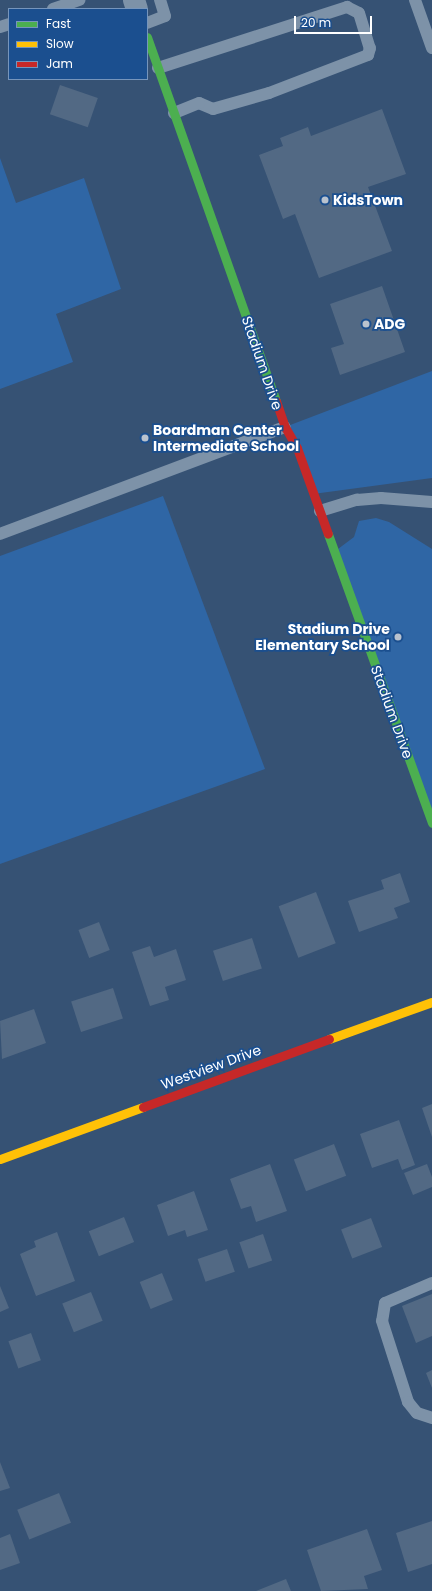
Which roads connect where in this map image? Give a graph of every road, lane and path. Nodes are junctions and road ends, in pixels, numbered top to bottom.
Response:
1 (79, 0) edge
2 (160, 0) edge
3 (415, 0) edge
4 (56, 8) edge
5 (148, 23) edge
6 (148, 40) edge
7 (432, 48) edge
8 (158, 68) junction
9 (174, 113) junction
10 (285, 427) junction
11 (432, 502) edge
12 (320, 511) junction
13 (0, 534) edge
14 (432, 823) edge
15 (432, 1002) edge
16 (0, 1159) edge
17 (432, 1283) edge
18 (432, 1418) edge

1 - 4 lane
2 - 5 lane
3 - 7 lane
6 - 8 street, Stadium Drive
8 - 9 street, Stadium Drive
8 - 9 lane
9 - 10 street, Stadium Drive
10 - 12 street, Stadium Drive
10 - 13 lane
11 - 12 lane
12 - 14 street, Stadium Drive
15 - 16 street, Westview Drive
17 - 18 lane

